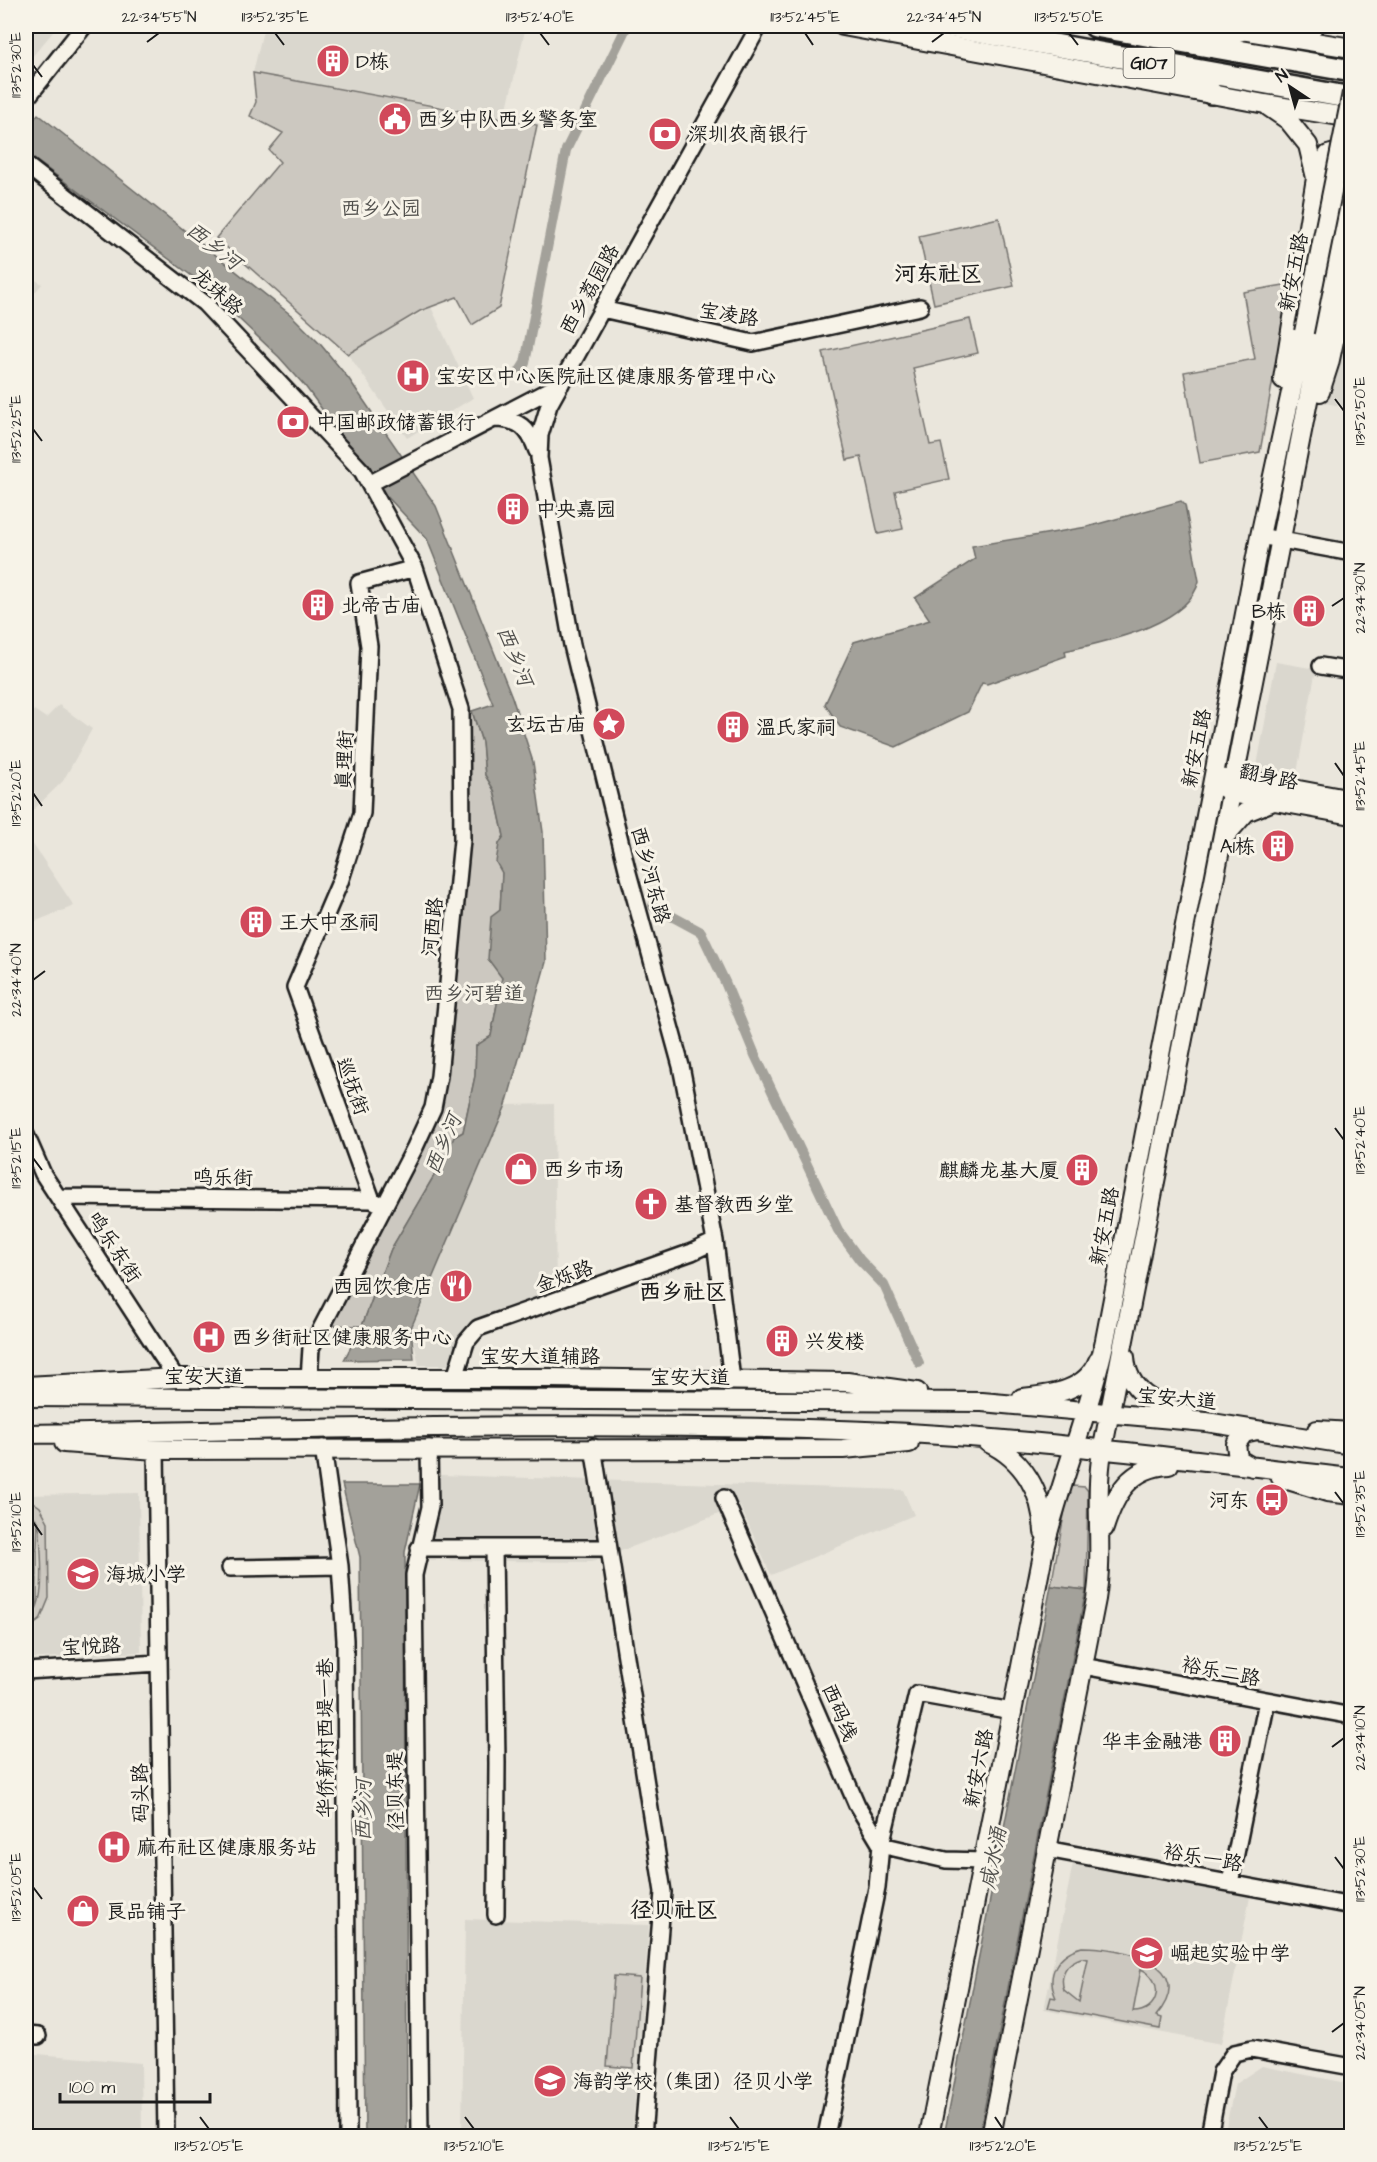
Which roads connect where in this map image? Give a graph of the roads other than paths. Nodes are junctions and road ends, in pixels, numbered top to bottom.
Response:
1 (84, 26) edge
2 (759, 26) edge
3 (843, 26) edge
4 (947, 26) edge
5 (1095, 26) edge
6 (1218, 26) edge
7 (1314, 26) edge
8 (1241, 30) junction
9 (1278, 36) junction
10 (1159, 37) junction
11 (1352, 48) edge
12 (1144, 62) junction
13 (1352, 72) edge
14 (1211, 93) junction
15 (1352, 93) edge
16 (1352, 98) edge
17 (26, 99) edge
18 (1265, 104) junction
19 (1352, 117) edge
20 (1352, 152) edge
21 (26, 165) edge
22 (1352, 176) edge
23 (1316, 178) junction
24 (1352, 258) edge
25 (920, 307) dead end
26 (602, 309) junction
27 (1312, 334) junction
28 (561, 384) junction
29 (494, 419) junction
30 (1276, 456) junction
31 (539, 458) junction
32 (1296, 462) junction
33 (365, 477) junction
34 (1260, 536) junction
35 (1281, 540) junction
36 (1352, 553) edge
37 (415, 568) junction
38 (1321, 666) dead end
39 (1352, 671) edge
40 (1243, 732) junction
41 (1212, 780) junction
42 (1232, 785) junction
43 (1276, 794) junction
44 (1352, 800) edge
45 (1352, 815) edge
46 (1221, 846) junction
47 (295, 987) joint
48 (26, 1135) edge
49 (58, 1197) junction
50 (379, 1203) junction
51 (715, 1241) junction
52 (1125, 1339) junction
53 (1105, 1340) junction
54 (176, 1378) junction
55 (455, 1378) junction
56 (550, 1378) junction
57 (309, 1379) junction
58 (732, 1380) junction
59 (26, 1386) edge
60 (26, 1397) edge
61 (469, 1400) junction
62 (982, 1402) junction
63 (1086, 1412) junction
64 (1109, 1414) junction
65 (1206, 1422) junction
66 (563, 1426) junction
67 (1258, 1430) junction
68 (1352, 1432) edge
69 (26, 1434) edge
70 (978, 1438) junction
71 (26, 1440) edge
72 (1352, 1445) edge
73 (594, 1447) junction
74 (323, 1448) junction
75 (426, 1448) junction
76 (475, 1448) junction
77 (1075, 1448) junction
78 (156, 1450) junction
79 (1102, 1452) junction
80 (1207, 1462) junction
81 (1251, 1467) junction
82 (1352, 1478) edge
83 (1352, 1495) edge
84 (724, 1498) dead end
85 (1101, 1538) junction
86 (419, 1548) junction
87 (494, 1548) junction
88 (609, 1548) junction
89 (1044, 1549) junction
90 (340, 1566) junction
91 (230, 1568) dead end
92 (159, 1663) junction
93 (1083, 1666) junction
94 (26, 1671) edge
95 (1267, 1701) junction
96 (1012, 1711) junction
97 (1352, 1716) edge
98 (881, 1845) junction
99 (1046, 1849) junction
100 (982, 1861) junction
101 (1230, 1883) junction
102 (1352, 1906) edge
103 (496, 1915) dead end
104 (1352, 2067) edge
105 (166, 2136) edge
106 (348, 2136) edge
107 (420, 2136) edge
108 (643, 2136) edge
109 (826, 2136) edge
110 (929, 2136) edge
111 (991, 2136) edge
112 (1209, 2136) edge

1 - 17 street
2 - 26 street, 西乡荔园路
3 - 14 main road
4 - 12 highway, G107
5 - 10 highway, G107
6 - 8 main road
7 - 9 main road
8 - 9 main road
8 - 10 highway
9 - 11 main road
10 - 13 highway, G107
12 - 14 highway
12 - 16 highway, G107
14 - 18 main road
15 - 27 main road, 新安五路, bridge
18 - 19 main road
18 - 23 main road
20 - 23 main road
21 - 33 street, 龙珠路
22 - 27 main road, 新安五路
23 - 30 main road
24 - 32 main road
25 - 26 street, 宝凌路
26 - 28 street, 西乡荔园路
27 - 30 main road, 新安五路
27 - 32 main road, 新安五路
28 - 29 street
28 - 31 street, 西乡河东路
29 - 31 street
29 - 33 street
30 - 34 main road, 新安五路
31 - 51 street, 西乡河东路
32 - 35 main road, 新安五路
33 - 37 street, 河西路
34 - 35 street
34 - 41 main road, 新安五路
35 - 36 street
35 - 40 main road, 新安五路
37 - 47 street, 真理街
37 - 50 street, 河西路
38 - 39 street
40 - 42 main road, 新安五路
40 - 43 main road
41 - 42 main road, 翻身路
41 - 53 main road, 新安五路
42 - 43 main road, 翻身路
42 - 46 main road, 新安五路
43 - 44 main road, 翻身路
43 - 45 main road, 翻身路
43 - 46 main road
46 - 52 main road, 新安五路
47 - 50 street, 巡抚街
48 - 49 street, 鸣乐东街
49 - 50 street, 鸣乐街
49 - 54 street, 鸣乐东街
50 - 57 street, 河西路
51 - 55 street, 金烁路
51 - 58 street, 西乡河东路
52 - 64 main road, 新安五路
52 - 65 main road
53 - 62 main road
53 - 63 main road, 新安五路
54 - 57 main road, 宝安大道辅路
54 - 59 main road, 宝安大道辅路
55 - 56 main road, 宝安大道辅路
55 - 57 main road, 宝安大道辅路
56 - 58 main road, 宝安大道辅路
56 - 61 main road
58 - 62 main road, 宝安大道辅路
60 - 61 main road, 宝安大道
61 - 62 main road, 宝安大道
62 - 63 main road, 宝安大道
63 - 64 main road, 宝安大道
63 - 77 main road, 新安六路
64 - 65 main road, 宝安大道
64 - 79 main road
65 - 67 main road, 宝安大道
66 - 69 main road
66 - 70 main road
66 - 76 main road
67 - 68 main road
67 - 72 main road, 宝安大道
67 - 81 main road
70 - 73 main road
70 - 77 main road
70 - 89 main road
71 - 78 main road
73 - 76 main road
73 - 88 street
74 - 75 main road
74 - 78 main road
74 - 90 street, 华侨新村西堤一巷
75 - 76 main road
75 - 86 street, 径贝东堤
77 - 79 main road
77 - 89 main road, 新安六路
78 - 92 street, 码头路
79 - 80 main road
79 - 85 main road
80 - 81 main road
80 - 85 main road
81 - 82 main road
81 - 83 main road
84 - 98 street, 西码线
85 - 93 main road
86 - 87 street
86 - 107 street, 径贝东堤
87 - 88 street
87 - 103 street
88 - 108 street
89 - 96 main road, 新安六路
90 - 91 street
90 - 106 street, 华侨新村西堤一巷
92 - 94 street, 宝悦路
92 - 105 street, 码头路
93 - 95 street, 裕乐二路
93 - 99 main road
95 - 97 street, 裕乐二路
95 - 101 street
96 - 98 street
96 - 100 main road, 新安六路
98 - 100 street
98 - 109 street
99 - 101 street, 裕乐一路
99 - 111 main road
100 - 110 main road, 新安六路
101 - 102 street, 裕乐一路
104 - 112 street

